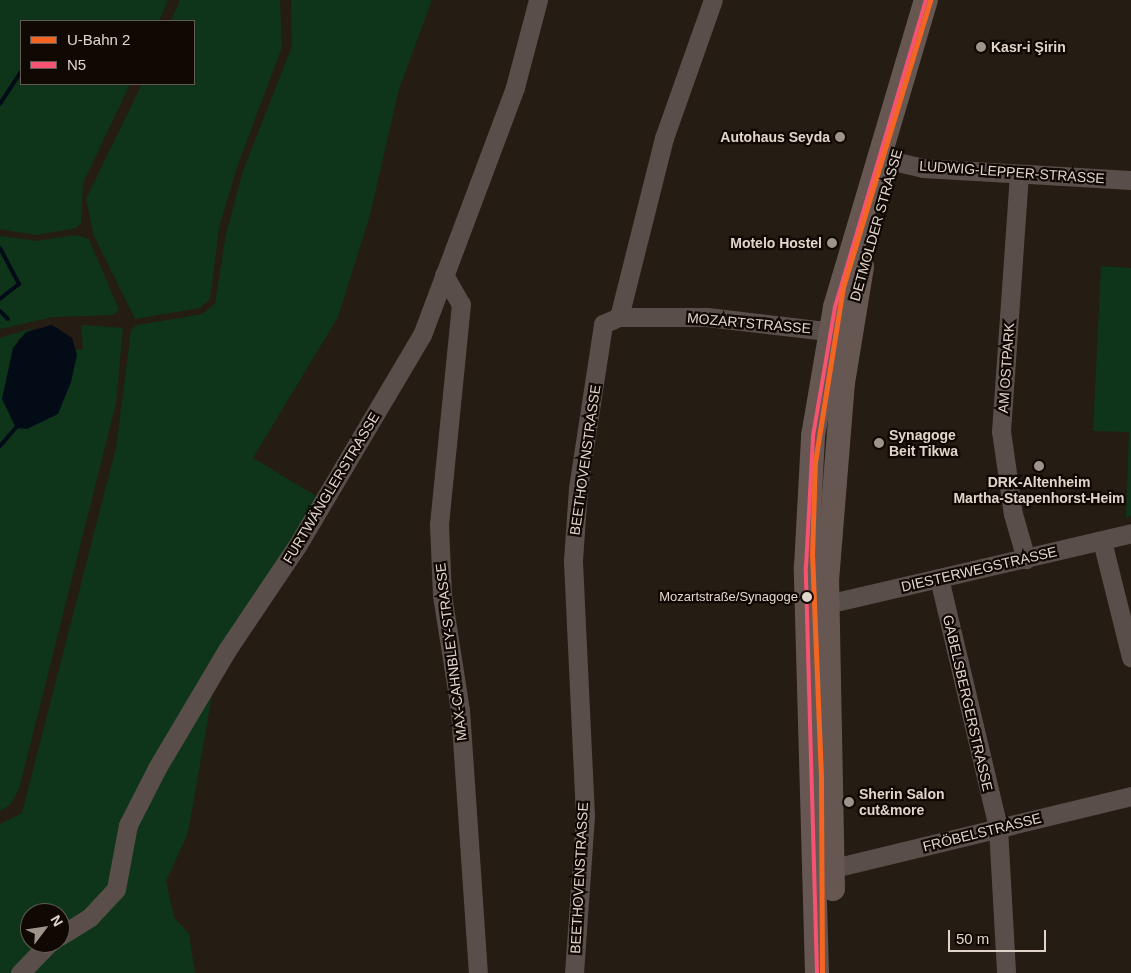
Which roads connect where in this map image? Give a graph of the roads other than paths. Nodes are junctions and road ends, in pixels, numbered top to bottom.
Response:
1 (538, 0) edge
2 (713, 0) edge
3 (926, 0) edge
4 (942, 0) edge
5 (893, 161) junction
6 (1020, 174) junction
7 (1131, 180) edge
8 (444, 275) junction
9 (619, 316) junction
10 (839, 332) junction
11 (1131, 533) edge
12 (1102, 540) junction
13 (1026, 560) junction
14 (939, 578) junction
15 (817, 604) junction
16 (1131, 657) edge
17 (1131, 796) edge
18 (998, 828) junction
19 (826, 868) junction
20 (70, 930) edge
21 (39, 953) edge
22 (23, 968) edge
23 (478, 973) edge
24 (574, 973) edge
25 (818, 973) edge
26 (832, 973) edge
27 (1006, 973) edge

1 - 8 street, FURTWÄNGLERSTRASSE
2 - 9 street
3 - 10 main road, DETMOLDER STRASSE
4 - 5 main road, DETMOLDER STRASSE
5 - 6 street, LUDWIG-LEPPER-STRASSE
5 - 10 main road, DETMOLDER STRASSE
6 - 7 street, LUDWIG-LEPPER-STRASSE
6 - 13 street, AM OSTPARK
8 - 20 street, FURTWÄNGLERSTRASSE
8 - 23 street, MAX-CAHNBLEY-STRASSE
9 - 10 street, MOZARTSTRASSE
9 - 24 street, BEETHOVENSTRASSE
10 - 15 main road, DETMOLDER STRASSE
11 - 12 street, DIESTERWEGSTRASSE
12 - 13 street, DIESTERWEGSTRASSE
12 - 16 street
13 - 14 street, DIESTERWEGSTRASSE
14 - 15 street, DIESTERWEGSTRASSE
14 - 18 street, GABELSBERGERSTRASSE
15 - 19 main road, DETMOLDER STRASSE
17 - 18 street, FRÖBELSTRASSE
18 - 19 street, FRÖBELSTRASSE
18 - 27 street, GABELSBERGERSTRASSE
19 - 25 main road, DETMOLDER STRASSE
19 - 26 main road, DETMOLDER STRASSE
21 - 22 street

